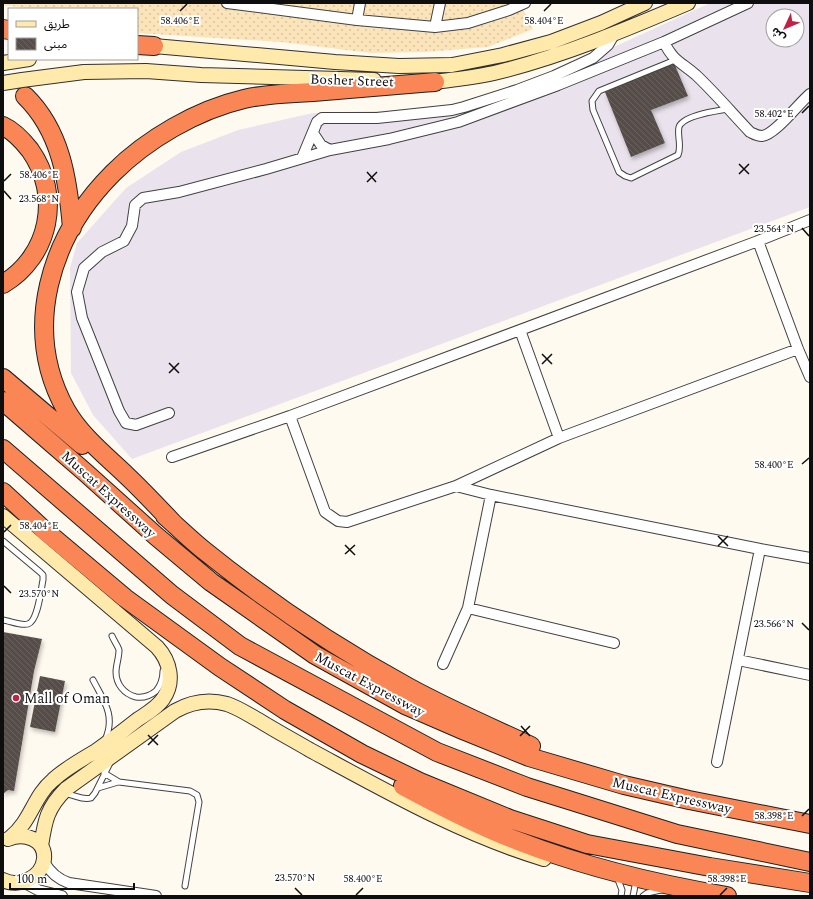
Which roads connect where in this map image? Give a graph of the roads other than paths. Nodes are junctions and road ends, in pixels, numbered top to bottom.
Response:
1 (227, 3) edge
2 (360, 3) edge
3 (440, 3) edge
4 (525, 3) edge
5 (645, 3) edge
6 (688, 3) edge
7 (748, 3) edge
8 (357, 20) junction
9 (436, 27) junction
10 (615, 33) junction
11 (664, 42) junction
12 (143, 46) edge
13 (22, 60) edge
14 (676, 60) junction
15 (3, 63) edge
16 (435, 82) junction
17 (3, 83) edge
18 (810, 94) edge
19 (25, 96) dead end
20 (728, 109) junction
21 (3, 126) edge
22 (313, 133) junction
23 (330, 150) junction
24 (302, 158) junction
25 (810, 220) edge
26 (72, 228) junction
27 (758, 241) junction
28 (3, 284) edge
29 (520, 330) junction
30 (798, 349) junction
31 (810, 377) edge
32 (3, 378) edge
33 (3, 401) edge
34 (169, 413) dead end
35 (290, 416) junction
36 (559, 438) junction
37 (3, 449) edge
38 (172, 457) dead end
39 (456, 486) junction
40 (3, 492) edge
41 (491, 496) junction
42 (3, 501) edge
43 (3, 516) edge
44 (174, 524) junction
45 (44, 530) junction
46 (3, 541) edge
47 (760, 549) junction
48 (810, 558) edge
49 (468, 608) junction
50 (3, 620) edge
51 (143, 634) junction
52 (112, 636) dead end
53 (614, 643) dead end
54 (738, 660) junction
55 (443, 664) dead end
56 (810, 675) edge
57 (93, 680) dead end
58 (285, 710) junction
59 (97, 750) junction
60 (116, 753) junction
61 (717, 762) dead end
62 (104, 773) junction
63 (119, 782) junction
64 (624, 785) junction
65 (98, 788) junction
66 (60, 794) junction
67 (810, 824) edge
68 (7, 840) edge
69 (41, 846) junction
70 (44, 862) junction
71 (810, 862) edge
72 (616, 872) junction
73 (636, 878) junction
74 (3, 880) edge
75 (23, 882) junction
76 (810, 883) edge
77 (185, 886) dead end
78 (668, 892) dead end
79 (62, 896) edge
80 (156, 896) edge
81 (621, 896) edge
82 (633, 896) edge
83 (644, 896) edge
84 (727, 896) edge

1 - 8 street
2 - 8 street
3 - 9 street
4 - 9 street
5 - 12 street, Bosher Street
6 - 10 street, Bosher Street
7 - 11 street
8 - 9 street
10 - 16 street, Bosher Street
10 - 22 street
11 - 14 street
11 - 23 street
13 - 15 street
14 - 20 street
14 - 20 lane
16 - 17 street, Bosher Street, bridge
16 - 26 highway
18 - 20 street
19 - 26 highway
21 - 28 highway
22 - 23 street
22 - 24 street
23 - 24 street
24 - 34 street
25 - 27 street
26 - 44 highway
27 - 29 street
27 - 30 street
29 - 35 street
29 - 36 street
30 - 31 street
30 - 36 street
32 - 44 highway
33 - 64 highway, Muscat Expressway
35 - 38 street
35 - 39 street
36 - 39 street
37 - 71 highway, Muscat Expressway
39 - 41 street
40 - 45 highway
41 - 47 street
41 - 49 street
42 - 45 highway
43 - 51 street
44 - 64 highway
45 - 58 highway
46 - 50 lane
47 - 48 street
47 - 54 street
49 - 53 street
49 - 55 street
51 - 52 lane
51 - 59 street
54 - 56 street
54 - 61 street
57 - 59 lane
58 - 72 highway
58 - 76 highway
59 - 68 street
60 - 62 lane
60 - 66 street
60 - 72 street
62 - 63 lane
62 - 65 lane
63 - 65 lane
63 - 77 lane
64 - 67 highway, Muscat Expressway
65 - 66 lane
66 - 69 street
68 - 69 street
69 - 70 street
70 - 75 street
70 - 80 street
72 - 73 highway
72 - 81 lane
73 - 82 lane
73 - 84 highway
74 - 75 street
75 - 79 street
78 - 83 lane

